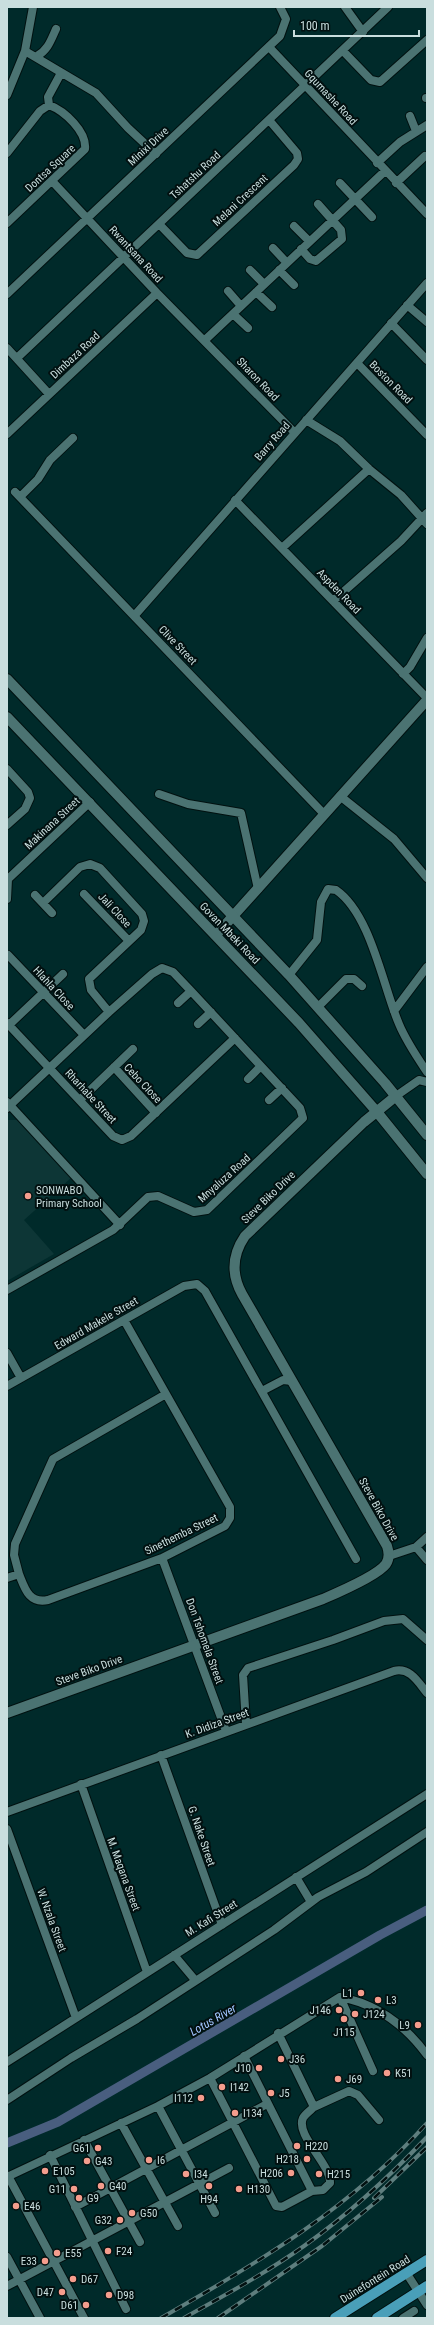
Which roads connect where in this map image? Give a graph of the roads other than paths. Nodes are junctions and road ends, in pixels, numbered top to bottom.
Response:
1 (33, 7) edge
2 (280, 7) edge
3 (345, 7) edge
4 (388, 7) edge
5 (56, 29) dead end
6 (362, 32) junction
7 (427, 40) edge
8 (269, 47) junction
9 (25, 51) junction
10 (343, 51) junction
11 (37, 56) junction
12 (61, 73) junction
13 (306, 86) junction
14 (7, 95) edge
15 (49, 104) junction
16 (410, 116) dead end
17 (269, 120) junction
18 (427, 125) edge
19 (416, 132) junction
20 (7, 153) edge
21 (156, 154) junction
22 (425, 156) dead end
23 (377, 163) junction
24 (385, 171) junction
25 (52, 181) junction
26 (340, 183) dead end
27 (396, 183) junction
28 (355, 198) junction
29 (318, 204) dead end
30 (427, 214) edge
31 (372, 217) dead end
32 (87, 218) junction
33 (332, 220) junction
34 (7, 223) edge
35 (159, 224) junction
36 (294, 226) dead end
37 (309, 241) junction
38 (273, 248) dead end
39 (301, 249) junction
40 (123, 257) junction
41 (287, 262) junction
42 (250, 270) dead end
43 (278, 270) junction
44 (427, 283) edge
45 (264, 284) junction
46 (294, 285) dead end
47 (228, 291) dead end
48 (256, 292) junction
49 (158, 293) junction
50 (7, 294) edge
51 (407, 305) junction
52 (241, 306) junction
53 (272, 307) dead end
54 (233, 314) junction
55 (427, 322) edge
56 (391, 323) junction
57 (248, 328) dead end
58 (205, 340) junction
59 (7, 348) edge
60 (17, 358) junction
61 (427, 360) edge
62 (357, 363) junction
63 (49, 394) junction
64 (306, 420) junction
65 (294, 433) junction
66 (7, 434) edge
67 (427, 435) edge
68 (72, 438) dead end
69 (369, 469) junction
70 (235, 500) junction
71 (425, 518) edge
72 (282, 548) junction
73 (333, 601) junction
74 (135, 615) junction
75 (427, 638) edge
76 (403, 674) junction
77 (7, 679) edge
78 (427, 699) edge
79 (7, 717) edge
80 (7, 769) edge
81 (159, 794) dead end
82 (340, 796) junction
83 (90, 802) junction
84 (324, 814) junction
85 (7, 825) edge
86 (427, 878) edge
87 (8, 879) edge
88 (258, 890) junction
89 (84, 894) dead end
90 (35, 895) dead end
91 (7, 899) edge
92 (42, 903) junction
93 (52, 913) dead end
94 (233, 916) junction
95 (216, 935) junction
96 (129, 941) junction
97 (8, 955) dead end
98 (427, 967) edge
99 (63, 974) dead end
100 (289, 974) junction
101 (362, 986) dead end
102 (191, 991) junction
103 (44, 993) junction
104 (178, 1003) dead end
105 (318, 1007) junction
106 (394, 1011) junction
107 (109, 1012) junction
108 (211, 1012) junction
109 (8, 1024) edge
110 (198, 1024) dead end
111 (84, 1035) junction
112 (235, 1038) junction
113 (133, 1049) dead end
114 (261, 1066) junction
115 (114, 1067) junction
116 (49, 1068) junction
117 (427, 1072) edge
118 (248, 1078) dead end
119 (427, 1082) edge
120 (282, 1088) junction
121 (396, 1096) junction
122 (80, 1100) junction
123 (269, 1100) dead end
124 (8, 1105) edge
125 (377, 1112) junction
126 (156, 1113) junction
127 (427, 1134) edge
128 (427, 1174) edge
129 (120, 1225) junction
130 (7, 1290) edge
131 (124, 1320) junction
132 (7, 1353) edge
133 (21, 1378) junction
134 (287, 1378) junction
135 (7, 1386) edge
136 (262, 1391) junction
137 (166, 1394) junction
138 (427, 1537) edge
139 (416, 1547) junction
140 (389, 1556) junction
141 (162, 1558) junction
142 (356, 1559) dead end
143 (427, 1560) edge
144 (19, 1574) junction
145 (7, 1578) edge
146 (427, 1640) edge
147 (195, 1645) junction
148 (427, 1693) edge
149 (7, 1713) edge
150 (246, 1724) junction
151 (226, 1731) junction
152 (161, 1754) junction
153 (81, 1784) junction
154 (427, 1794) edge
155 (7, 1812) edge
156 (7, 1829) edge
157 (427, 1832) edge
158 (296, 1877) junction
159 (311, 1902) junction
160 (222, 1925) junction
161 (174, 1955) junction
162 (147, 1972) junction
163 (195, 1980) junction
164 (340, 1997) junction
165 (76, 2018) junction
166 (278, 2033) junction
167 (427, 2055) edge
168 (244, 2056) junction
169 (7, 2062) edge
170 (373, 2071) dead end
171 (210, 2078) junction
172 (7, 2100) edge
173 (267, 2104) junction
174 (158, 2106) junction
175 (314, 2107) junction
176 (378, 2120) dead end
177 (231, 2122) junction
178 (121, 2123) junction
179 (84, 2140) junction
180 (180, 2149) junction
181 (50, 2156) junction
182 (229, 2168) dead end
183 (146, 2169) junction
184 (7, 2176) edge
185 (199, 2183) junction
186 (110, 2188) junction
187 (312, 2191) junction
188 (164, 2202) junction
189 (75, 2207) junction
190 (215, 2213) dead end
191 (129, 2222) junction
192 (178, 2226) dead end
193 (92, 2241) junction
194 (140, 2242) dead end
195 (7, 2257) edge
196 (427, 2260) edge
197 (55, 2262) junction
198 (406, 2274) junction
199 (20, 2279) junction
200 (7, 2286) edge
201 (423, 2289) edge
202 (427, 2305) edge
203 (126, 2309) dead end
204 (414, 2311) dead end
205 (40, 2318) edge
206 (84, 2318) edge
207 (335, 2318) edge
208 (377, 2318) edge
209 (403, 2318) edge

1 - 9 street
2 - 8 street, Minixi Drive
3 - 6 street
4 - 6 street, Tshatshu Road
5 - 11 street
6 - 10 street, Tshatshu Road
7 - 10 street
8 - 13 street, Gqumashe Road
8 - 21 street, Minixi Drive
9 - 11 street
9 - 14 street
10 - 13 street, Tshatshu Road
11 - 12 street
12 - 15 street
12 - 21 street
13 - 17 street, Tshatshu Road
13 - 23 street, Gqumashe Road
15 - 20 street
15 - 25 street, Dontsa Square
16 - 19 street
17 - 35 street, Tshatshu Road
17 - 35 street, Melani Crescent
18 - 19 street
19 - 23 street
21 - 32 street, Minixi Drive
22 - 27 street
23 - 24 street, Gqumashe Road
24 - 27 street, Gqumashe Road
24 - 28 street
25 - 32 street, Rwantsana Road
25 - 34 street, Dontsa Square
26 - 28 street
27 - 30 street, Gqumashe Road
28 - 31 street
28 - 33 street
29 - 33 street
32 - 40 street, Rwantsana Road
32 - 50 street, Minixi Drive
33 - 37 street
33 - 39 street
35 - 40 street, Tshatshu Road
36 - 37 street
37 - 39 street
38 - 41 street
39 - 41 street
40 - 49 street, Rwantsana Road
40 - 60 street, Tshatshu Road
41 - 43 street
42 - 45 street
43 - 45 street
43 - 46 street
44 - 51 street, Barry Road
45 - 48 street
47 - 52 street
48 - 52 street
48 - 53 street
49 - 58 street, Rwantsana Road
49 - 63 street, Dimbaza Road
51 - 55 street
51 - 56 street, Barry Road
52 - 54 street
54 - 57 street
54 - 58 street
56 - 61 street
56 - 62 street, Barry Road
58 - 65 street, Sharon Road
59 - 60 street
60 - 63 street
62 - 64 street, Barry Road
62 - 67 street, Boston Road
63 - 66 street, Dimbaza Road
64 - 65 street, Barry Road
64 - 69 street
65 - 70 street, Barry Road
68 - 74 street, Clive Street
69 - 71 street
69 - 72 street
70 - 72 street, Aspden Road
70 - 74 street, Barry Road
71 - 73 street
72 - 73 street, Aspden Road
73 - 76 street, Aspden Road
74 - 84 street, Clive Street
75 - 76 street
76 - 78 street, Aspden Road
77 - 94 main road, Govan Mbeki Road
78 - 82 main road
79 - 83 main road, Govan Mbeki Road
80 - 85 street
81 - 88 street
82 - 84 main road
82 - 86 street
83 - 87 street, Makinana Street
83 - 95 main road, Govan Mbeki Road
84 - 88 main road
87 - 91 street, Makinana Street
88 - 94 main road
89 - 96 street, Jali Close
90 - 92 street
92 - 93 street
92 - 96 street
94 - 95 main road
94 - 100 main road, Govan Mbeki Road
95 - 125 main road, Govan Mbeki Road
96 - 107 street
97 - 103 street, Hlahla Close
98 - 106 street
99 - 103 street
100 - 105 main road, Govan Mbeki Road
100 - 106 street
101 - 105 street
102 - 104 street
102 - 107 street, Mnyaluza Road
102 - 108 street, Mnyaluza Road
103 - 109 street
103 - 111 street, Hlahla Close
105 - 121 main road, Govan Mbeki Road
106 - 117 street
107 - 111 street, Mnyaluza Road
108 - 110 street
108 - 112 street, Mnyaluza Road
109 - 116 street, Rharhabe Street
111 - 116 street, Mnyaluza Road
112 - 114 street, Mnyaluza Road
112 - 126 street, Rharhabe Street
113 - 115 street
114 - 118 street
114 - 120 street, Mnyaluza Road
115 - 122 street
115 - 126 street, Cebo Close
116 - 122 street, Rharhabe Street
116 - 124 street, Mnyaluza Road
119 - 121 street
120 - 123 street
120 - 129 street, Mnyaluza Road
121 - 125 main road, Steve Biko Drive
121 - 127 main road, Govan Mbeki Road
122 - 126 street, Rharhabe Street
124 - 129 street
125 - 128 main road, Govan Mbeki Road
125 - 134 main road, Steve Biko Drive
129 - 130 street
131 - 133 street, Edward Makele Street
131 - 136 street, Edward Makele Street
131 - 137 street, Sinethemba Street
132 - 133 street
133 - 135 street, Edward Makele Street
134 - 136 street
134 - 140 main road, Steve Biko Drive
136 - 142 street
137 - 141 street, Sinethemba Street
137 - 144 street, Sinethemba Street
138 - 139 street
139 - 140 street
139 - 143 street
140 - 147 main road, Steve Biko Drive
141 - 144 street, Sinethemba Street
141 - 147 street, Don Tshomela Street
144 - 145 street
146 - 150 street
147 - 149 main road, Steve Biko Drive
147 - 151 street, Don Tshomela Street
148 - 150 street, K. Didiza Street
150 - 151 street, K. Didiza Street
151 - 152 street, K. Didiza Street
152 - 153 street, K. Didiza Street
152 - 160 street, G. Nake Street
153 - 155 street, K. Didiza Street
153 - 162 street, M. Maqana Street
154 - 158 street, M. Kafi Street
156 - 165 street, W. Nzala Street
157 - 159 street
158 - 159 street
158 - 160 street, M. Kafi Street
159 - 163 street
160 - 161 street, M. Kafi Street
161 - 162 street, M. Kafi Street
161 - 163 street
162 - 165 street, M. Kafi Street
163 - 172 street
164 - 166 street
164 - 167 street
164 - 170 street
165 - 169 street, M. Kafi Street
166 - 168 street
166 - 175 street
168 - 171 street
168 - 173 street
171 - 174 street
171 - 177 street
173 - 177 street
173 - 187 street
174 - 178 street
174 - 180 street
175 - 176 street
175 - 187 street
177 - 180 street
177 - 187 street
178 - 179 street
178 - 183 street
179 - 181 street
179 - 186 street
180 - 183 street
180 - 185 street
181 - 184 street
181 - 189 street
182 - 185 street
183 - 186 street
183 - 188 street
184 - 197 street
185 - 188 street
185 - 190 street
186 - 189 street
186 - 191 street
188 - 191 street
188 - 192 street
189 - 193 street
191 - 193 street
191 - 194 street
193 - 197 street
193 - 203 street
195 - 199 street
196 - 198 main road, Duinefontein Road
197 - 199 street
197 - 206 street
198 - 201 street
198 - 207 main road, Duinefontein Road
199 - 200 street
199 - 205 street
201 - 202 street
201 - 208 main road
204 - 209 street

